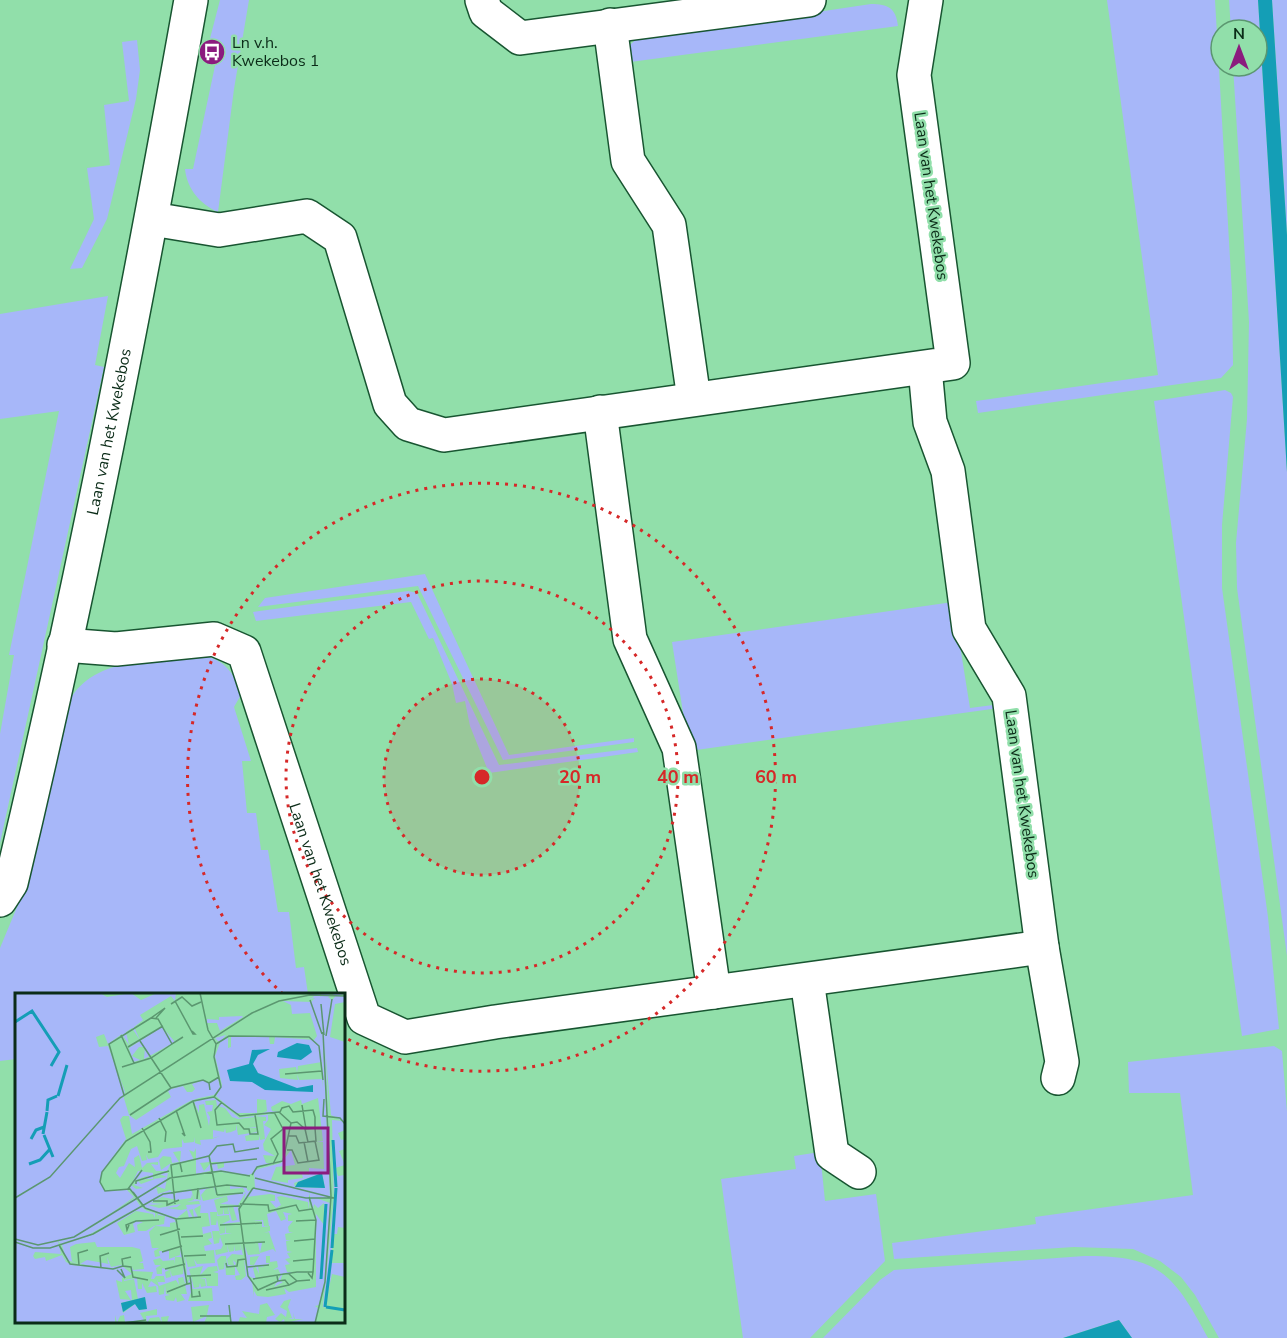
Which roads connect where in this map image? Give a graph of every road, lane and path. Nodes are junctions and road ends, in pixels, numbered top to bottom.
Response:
1 (190, 0) edge
2 (482, 0) edge
3 (809, 0) edge
4 (926, 0) edge
5 (651, 10) edge
6 (610, 25) junction
7 (152, 219) junction
8 (925, 368) junction
9 (694, 399) junction
10 (600, 412) junction
11 (64, 645) junction
12 (0, 900) edge
13 (1042, 947) junction
14 (807, 980) junction
15 (714, 992) junction
16 (1058, 1078) dead end
17 (859, 1172) dead end

1 - 7 street, Laan van het Kwekebos
2 - 6 street
3 - 5 street
4 - 8 street, Laan van het Kwekebos
5 - 6 street
6 - 9 street
7 - 10 street, Laan van het Kwekebos
7 - 11 street, Laan van het Kwekebos
8 - 9 street, Laan van het Kwekebos
8 - 13 street, Laan van het Kwekebos
9 - 10 street, Laan van het Kwekebos
10 - 15 street
11 - 12 street, Laan van het Kwekebos
11 - 15 street, Laan van het Kwekebos
13 - 14 street, Laan van het Kwekebos
13 - 16 street, Laan van het Kwekebos
14 - 15 street, Laan van het Kwekebos
14 - 17 street

